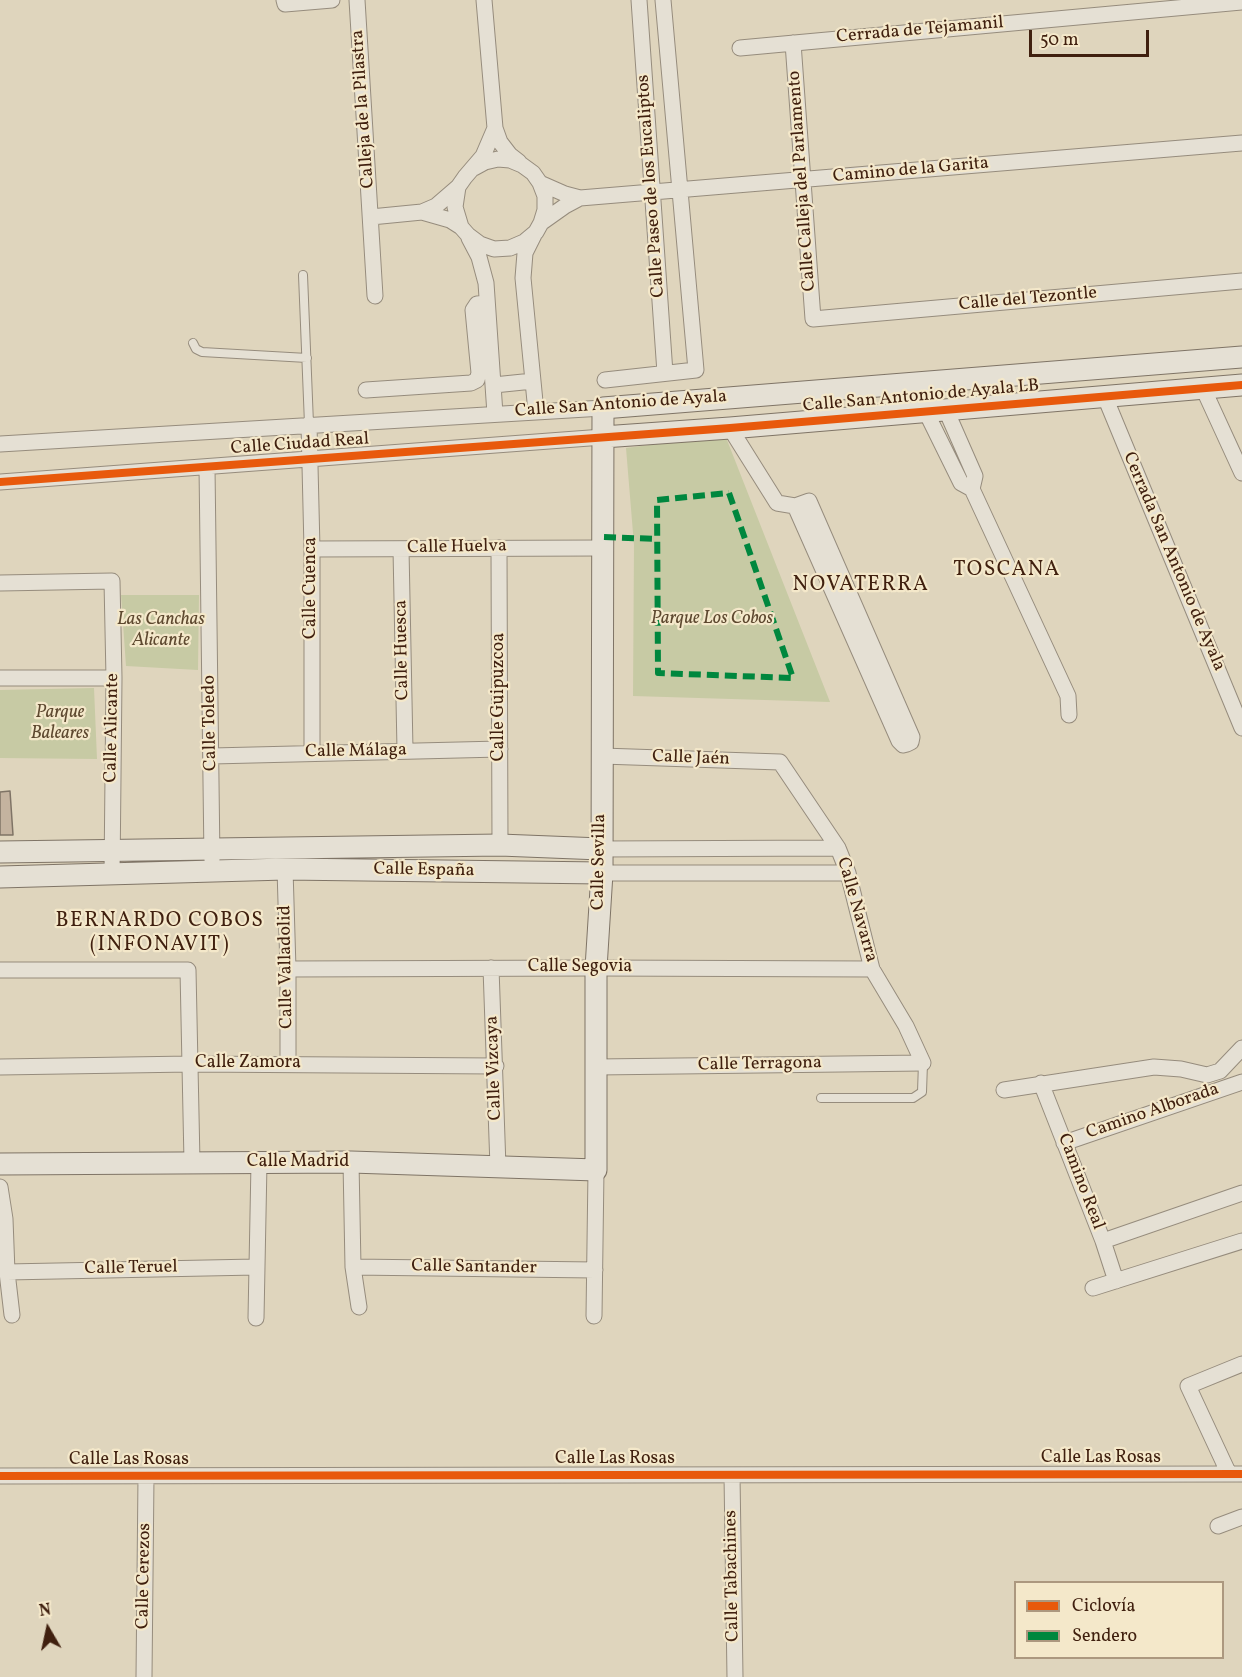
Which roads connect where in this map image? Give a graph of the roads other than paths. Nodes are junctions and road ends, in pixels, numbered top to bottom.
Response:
1 (284, 0) edge
2 (332, 0) edge
3 (357, 0) edge
4 (484, 0) edge
5 (639, 0) edge
6 (663, 0) edge
7 (1242, 2) edge
8 (793, 43) junction
9 (740, 48) dead end
10 (495, 128) junction
11 (1242, 143) edge
12 (522, 165) junction
13 (474, 168) junction
14 (803, 180) junction
15 (540, 183) junction
16 (459, 188) junction
17 (681, 190) junction
18 (652, 192) junction
19 (580, 198) junction
20 (422, 212) junction
21 (371, 217) junction
22 (538, 228) junction
23 (464, 231) junction
24 (303, 275) dead end
25 (1242, 282) edge
26 (375, 296) dead end
27 (487, 303) junction
28 (813, 319) joint
29 (193, 343) dead end
30 (1242, 357) edge
31 (307, 358) junction
32 (665, 373) junction
33 (605, 380) dead end
34 (533, 381) junction
35 (494, 385) junction
36 (885, 385) junction
37 (1242, 385) edge
38 (1203, 388) junction
39 (366, 390) dead end
40 (1105, 397) junction
41 (603, 408) junction
42 (936, 411) junction
43 (536, 412) junction
44 (495, 414) junction
45 (886, 415) junction
46 (309, 424) junction
47 (730, 428) junction
48 (603, 436) junction
49 (0, 444) edge
50 (310, 459) junction
51 (207, 466) junction
52 (1242, 473) edge
53 (0, 482) edge
54 (499, 548) junction
55 (603, 548) junction
56 (312, 549) junction
57 (401, 549) junction
58 (0, 583) edge
59 (863, 644) junction
60 (0, 678) edge
61 (114, 678) junction
62 (1238, 704) edge
63 (1069, 715) dead end
64 (1242, 728) edge
65 (500, 749) junction
66 (405, 750) junction
67 (312, 752) junction
68 (212, 756) junction
69 (602, 756) junction
70 (780, 762) joint
71 (500, 846) junction
72 (838, 848) junction
73 (212, 849) junction
74 (601, 849) junction
75 (0, 852) edge
76 (112, 852) junction
77 (285, 869) junction
78 (212, 872) junction
79 (602, 873) junction
80 (848, 873) junction
81 (112, 874) junction
82 (0, 877) edge
83 (596, 968) junction
84 (288, 969) junction
85 (491, 969) junction
86 (872, 969) junction
87 (0, 970) edge
88 (1239, 1051) edge
89 (923, 1063) junction
90 (190, 1064) junction
91 (288, 1064) junction
92 (495, 1066) junction
93 (0, 1067) edge
94 (597, 1067) junction
95 (1208, 1075) junction
96 (1242, 1082) edge
97 (1041, 1083) junction
98 (1004, 1090) dead end
99 (1213, 1092) junction
100 (821, 1098) dead end
101 (1064, 1143) junction
102 (192, 1162) junction
103 (351, 1162) junction
104 (259, 1163) junction
105 (0, 1164) edge
106 (498, 1167) junction
107 (596, 1170) junction
108 (0, 1187) edge
109 (1242, 1194) edge
110 (1103, 1241) junction
111 (1242, 1241) edge
112 (256, 1267) junction
113 (353, 1267) junction
114 (595, 1270) junction
115 (7, 1272) junction
116 (1116, 1281) junction
117 (1093, 1288) dead end
118 (359, 1307) dead end
119 (12, 1315) dead end
120 (594, 1316) dead end
121 (256, 1318) dead end
122 (1242, 1364) edge
123 (1236, 1474) edge
124 (732, 1475) junction
125 (0, 1476) edge
126 (146, 1476) junction
127 (1242, 1517) edge
128 (1218, 1526) dead end
129 (144, 1677) edge
130 (735, 1677) edge

1 - 2 street
3 - 21 street, Calleja de la Pilastra
4 - 10 street
5 - 18 street, Calle Paseo de los Eucaliptos
6 - 17 street, Calle Paseo de los Eucaliptos
7 - 8 street, Cerrada de Tejamanil
8 - 9 street, Cerrada de Tejamanil
8 - 14 street, Calle Calleja del Parlamento
10 - 12 street
10 - 13 street
11 - 14 street, Camino de la Garita
12 - 13 street
12 - 15 street
13 - 16 street
14 - 17 street, Camino de la Garita
14 - 28 street, Calle Calleja del Parlamento
15 - 19 street, Camino de la Garita
15 - 22 street
16 - 20 street
16 - 23 street
17 - 18 street, Camino de la Garita
17 - 32 street, Calle Paseo de los Eucaliptos
18 - 19 street, Camino de la Garita
18 - 32 street, Calle Paseo de los Eucaliptos
19 - 22 street, Camino de la Garita
20 - 21 street
20 - 23 street
21 - 26 street, Calleja de la Pilastra
22 - 23 street
22 - 34 street
23 - 27 street
24 - 31 lane
25 - 28 street, Calle del Tezontle
27 - 35 street
27 - 39 street
29 - 31 lane
30 - 36 street, Calle San Antonio de Ayala
31 - 46 lane
32 - 33 street
34 - 35 street
34 - 43 street
35 - 44 street
36 - 41 street, Calle San Antonio de Ayala
36 - 45 street
37 - 38 street, Calle San Antonio de Ayala LB
38 - 40 street, Calle San Antonio de Ayala LB
38 - 52 street
40 - 42 street, Calle San Antonio de Ayala LB
40 - 62 street, Cerrada San Antonio de Ayala
41 - 43 street, Calle San Antonio de Ayala
41 - 48 street, Calle Sevilla
42 - 45 street, Calle San Antonio de Ayala LB
42 - 63 street
43 - 44 street, Calle San Antonio de Ayala
44 - 46 street, Calle San Antonio de Ayala
45 - 47 street, Calle San Antonio de Ayala LB
46 - 49 street, Calle San Antonio de Ayala
46 - 50 street, Calle Cuenca
47 - 48 street, Calle San Antonio de Ayala LB
47 - 59 street
48 - 50 street, Calle Ciudad Real
48 - 55 street, Calle Sevilla
50 - 51 street, Calle Ciudad Real
50 - 56 street, Calle Cuenca
51 - 53 street, Calle Ciudad Real
51 - 68 street, Calle Toledo
54 - 55 street, Calle Huelva
54 - 57 street, Calle Huelva
54 - 65 street, Calle Guipuzcoa
55 - 69 street, Calle Sevilla
56 - 57 street, Calle Huelva
56 - 67 street, Calle Cuenca
57 - 66 street, Calle Huesca
58 - 61 street, Calle Alicante
59 - 59 street
60 - 61 street
61 - 76 street, Calle Alicante
62 - 64 street, Cerrada San Antonio de Ayala
65 - 66 street, Calle Málaga
65 - 71 street, Calle Guipuzcoa
66 - 67 street, Calle Málaga
67 - 68 street, Calle Málaga
68 - 73 street, Calle Toledo
69 - 70 street, Calle Jaén
69 - 74 street, Calle Sevilla
70 - 72 street, Calle Navarra
71 - 73 street, Calle España
71 - 74 street, Calle España
72 - 74 street, Calle España
72 - 80 street, Calle Navarra
73 - 76 street, Calle España
73 - 78 street, Calle Toledo
74 - 79 street, Calle Sevilla
75 - 76 street, Calle España
76 - 81 street, Calle Alicante
77 - 78 street, Calle España
77 - 79 street, Calle España
77 - 84 street, Calle Valladolid
78 - 81 street, Calle España
79 - 80 street, Calle España
79 - 83 street, Calle Sevilla
80 - 86 street, Calle Navarra
81 - 82 street, Calle España
83 - 85 street, Calle Segovia
83 - 86 street, Calle Segovia
83 - 94 street, Calle Sevilla
84 - 85 street, Calle Segovia
84 - 91 street, Calle Valladolid
85 - 92 street, Calle Vizcaya
86 - 89 street, Calle Navarra
87 - 90 street
88 - 95 street
89 - 94 street, Calle Terragona
89 - 100 lane
90 - 91 street, Calle Zamora
90 - 93 street, Calle Zamora
90 - 102 street
91 - 92 street, Calle Zamora
92 - 106 street, Calle Vizcaya
94 - 107 street, Calle Sevilla
95 - 97 street
95 - 99 street
96 - 99 street, Camino Alborada
97 - 98 street
97 - 101 street, Camino Real
99 - 101 street, Camino Alborada
101 - 110 street, Camino Real
102 - 104 street, Calle Madrid
102 - 105 street, Calle Madrid
103 - 104 street, Calle Madrid
103 - 106 street, Calle Madrid
103 - 113 street
104 - 112 street
106 - 107 street, Calle Madrid
107 - 114 street, Calle Sevilla
108 - 115 street
109 - 110 street
110 - 116 street, Camino Real
111 - 116 street
112 - 115 street, Calle Teruel
112 - 121 street
113 - 114 street, Calle Santander
113 - 118 street
114 - 120 street, Calle Sevilla
115 - 119 street
116 - 117 street
122 - 123 street
123 - 124 street, Calle Las Rosas
124 - 126 street, Calle Las Rosas
124 - 130 street, Calle Tabachines
125 - 126 street, Calle Las Rosas
126 - 129 street, Calle Cerezos
127 - 128 street

